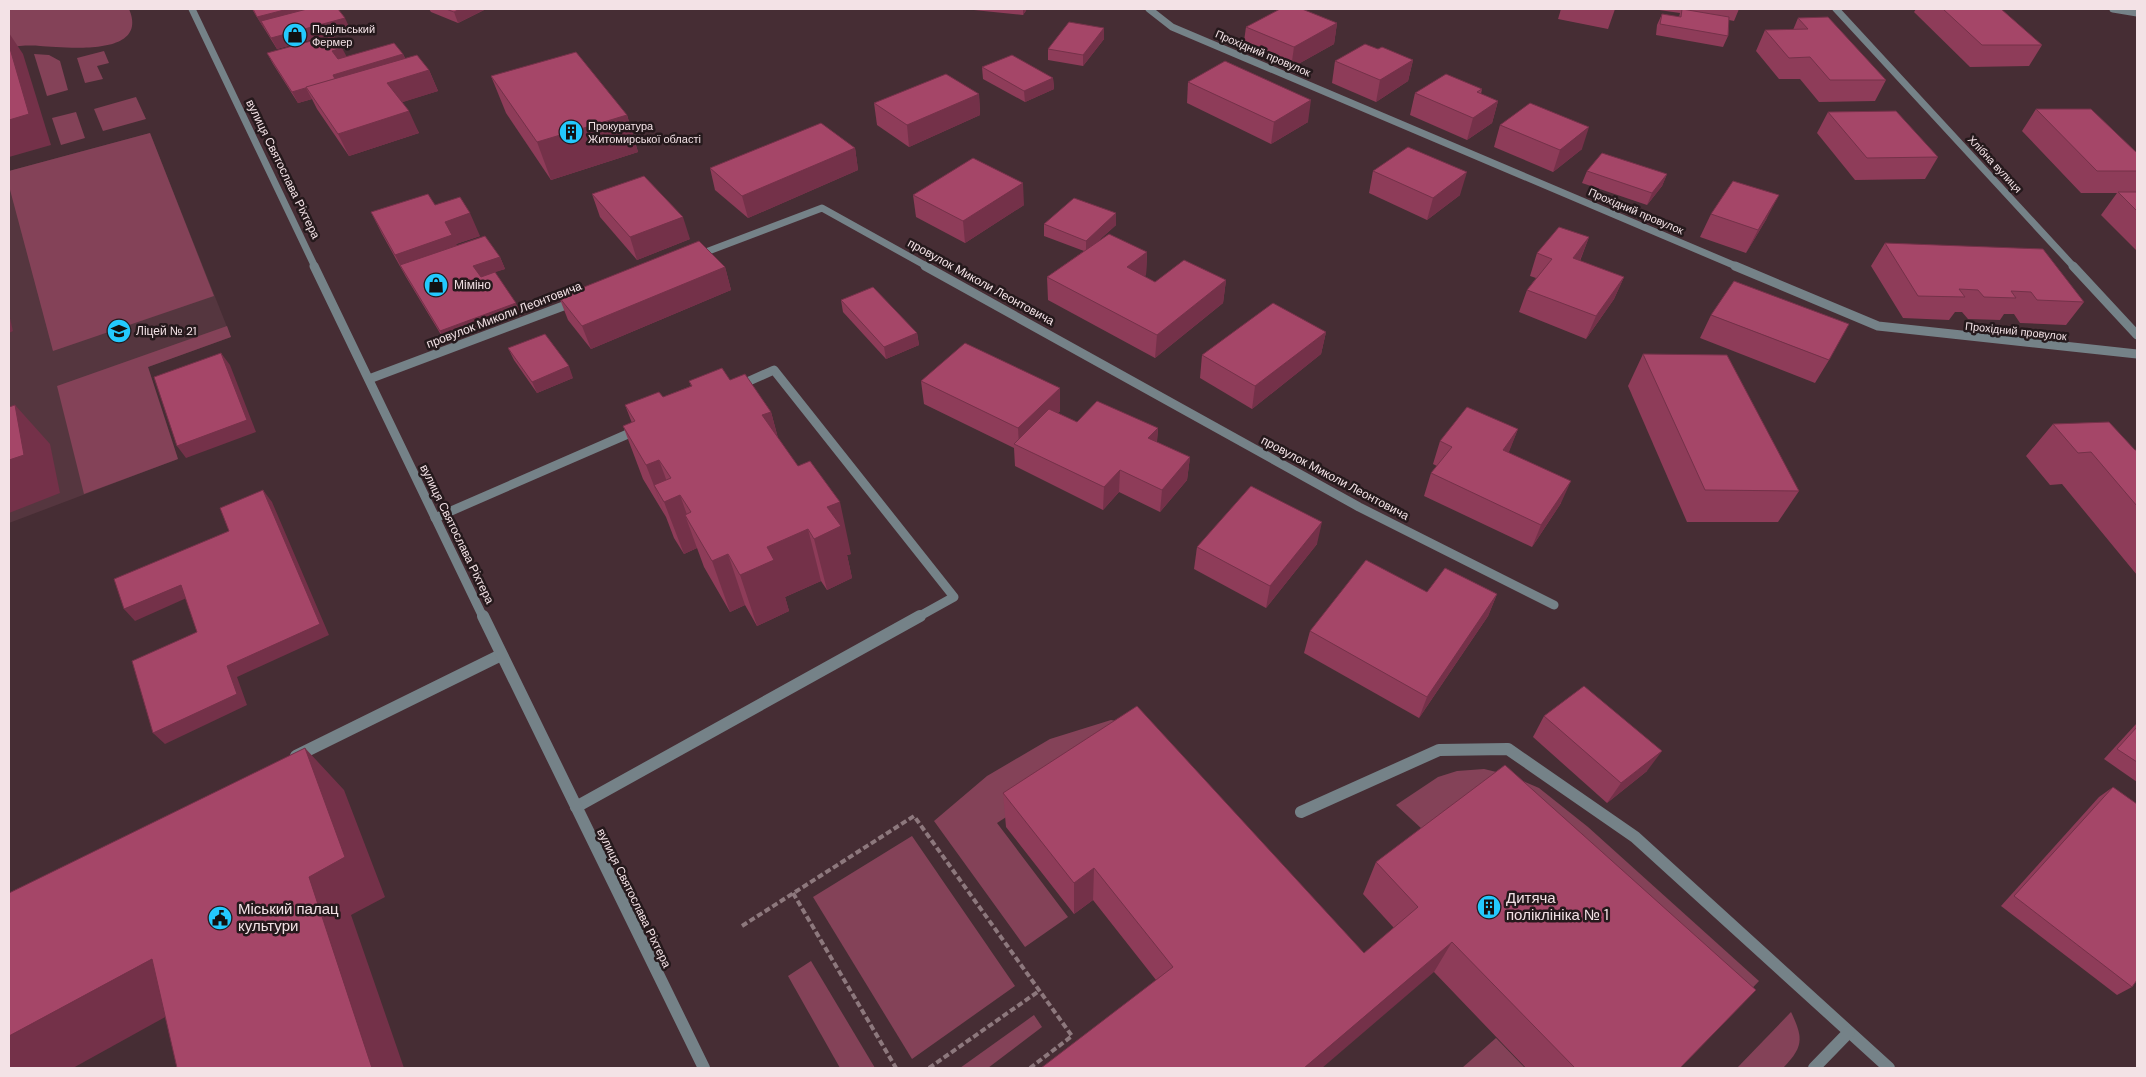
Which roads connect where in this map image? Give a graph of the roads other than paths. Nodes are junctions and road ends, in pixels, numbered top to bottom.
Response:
1 (192, 9) edge
2 (1149, 9) edge
3 (1836, 9) edge
4 (2113, 9) edge
5 (2137, 13) edge
6 (692, 257) edge
7 (581, 300) edge
8 (2137, 335) edge
9 (2137, 354) edge
10 (369, 379) junction
11 (729, 390) edge
12 (648, 425) edge
13 (435, 518) junction
14 (1554, 605) dead end
15 (501, 655) junction
16 (286, 761) edge
17 (576, 807) junction
18 (1301, 812) dead end
19 (1849, 1032) junction
20 (704, 1068) edge
21 (1814, 1068) edge
22 (1889, 1068) edge

1 - 10 street, вулиця Святослава Ріхтера
2 - 9 street, Прохідний провулок
3 - 8 street, Хлібна вулиця
4 - 5 street
6 - 14 street, провулок Миколи Леонтовича
7 - 10 street, провулок Миколи Леонтовича
10 - 13 street, вулиця Святослава Ріхтера
11 - 17 street
12 - 13 street
13 - 15 street, вулиця Святослава Ріхтера
15 - 16 street
15 - 17 street, вулиця Святослава Ріхтера
17 - 20 street, вулиця Святослава Ріхтера
18 - 19 street
19 - 21 street
19 - 22 street

